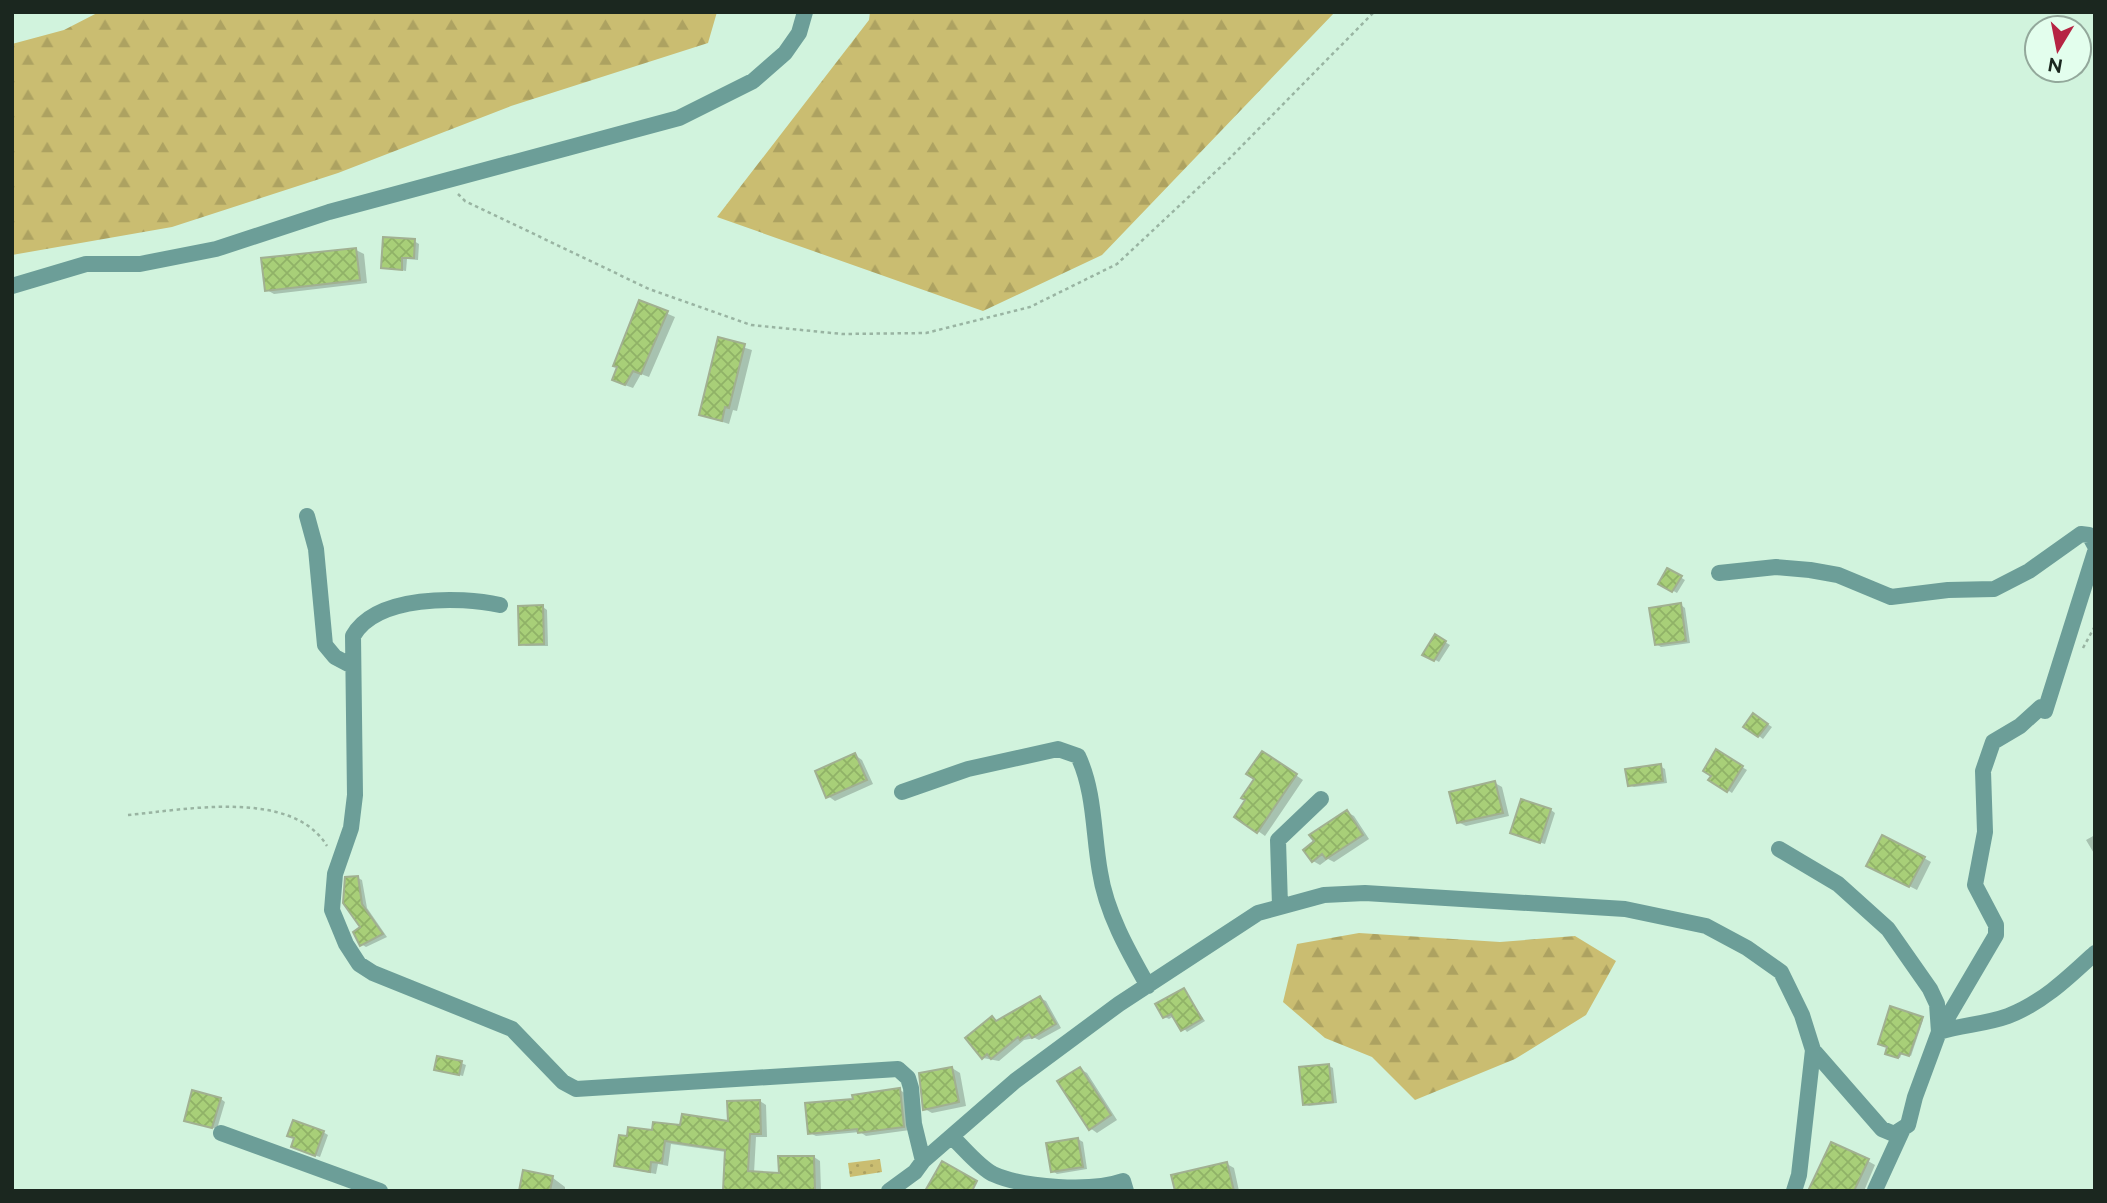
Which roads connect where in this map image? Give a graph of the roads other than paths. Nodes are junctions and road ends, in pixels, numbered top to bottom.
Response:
1 (805, 12) edge
2 (12, 286) edge
3 (307, 516) dead end
4 (2095, 545) edge
5 (2095, 552) edge
6 (1719, 573) dead end
7 (500, 605) dead end
8 (352, 666) junction
9 (902, 792) dead end
10 (1321, 799) dead end
11 (1779, 849) dead end
12 (1280, 906) junction
13 (2095, 953) edge
14 (1148, 986) junction
15 (1939, 1032) junction
16 (1813, 1050) junction
17 (1902, 1132) junction
18 (220, 1133) dead end
19 (952, 1138) junction
20 (923, 1161) junction
21 (1875, 1190) edge
22 (380, 1191) edge
23 (889, 1191) edge
24 (1126, 1191) edge
25 (1794, 1191) edge

1 - 2 street
3 - 8 street
4 - 6 street
5 - 15 street
7 - 8 street
8 - 20 street
9 - 14 street
10 - 12 street
11 - 15 street
12 - 14 street
12 - 16 street
13 - 15 street
14 - 19 street
15 - 17 street
16 - 17 street
16 - 25 street
17 - 21 street
18 - 22 street
19 - 20 street
19 - 24 street
20 - 23 street

